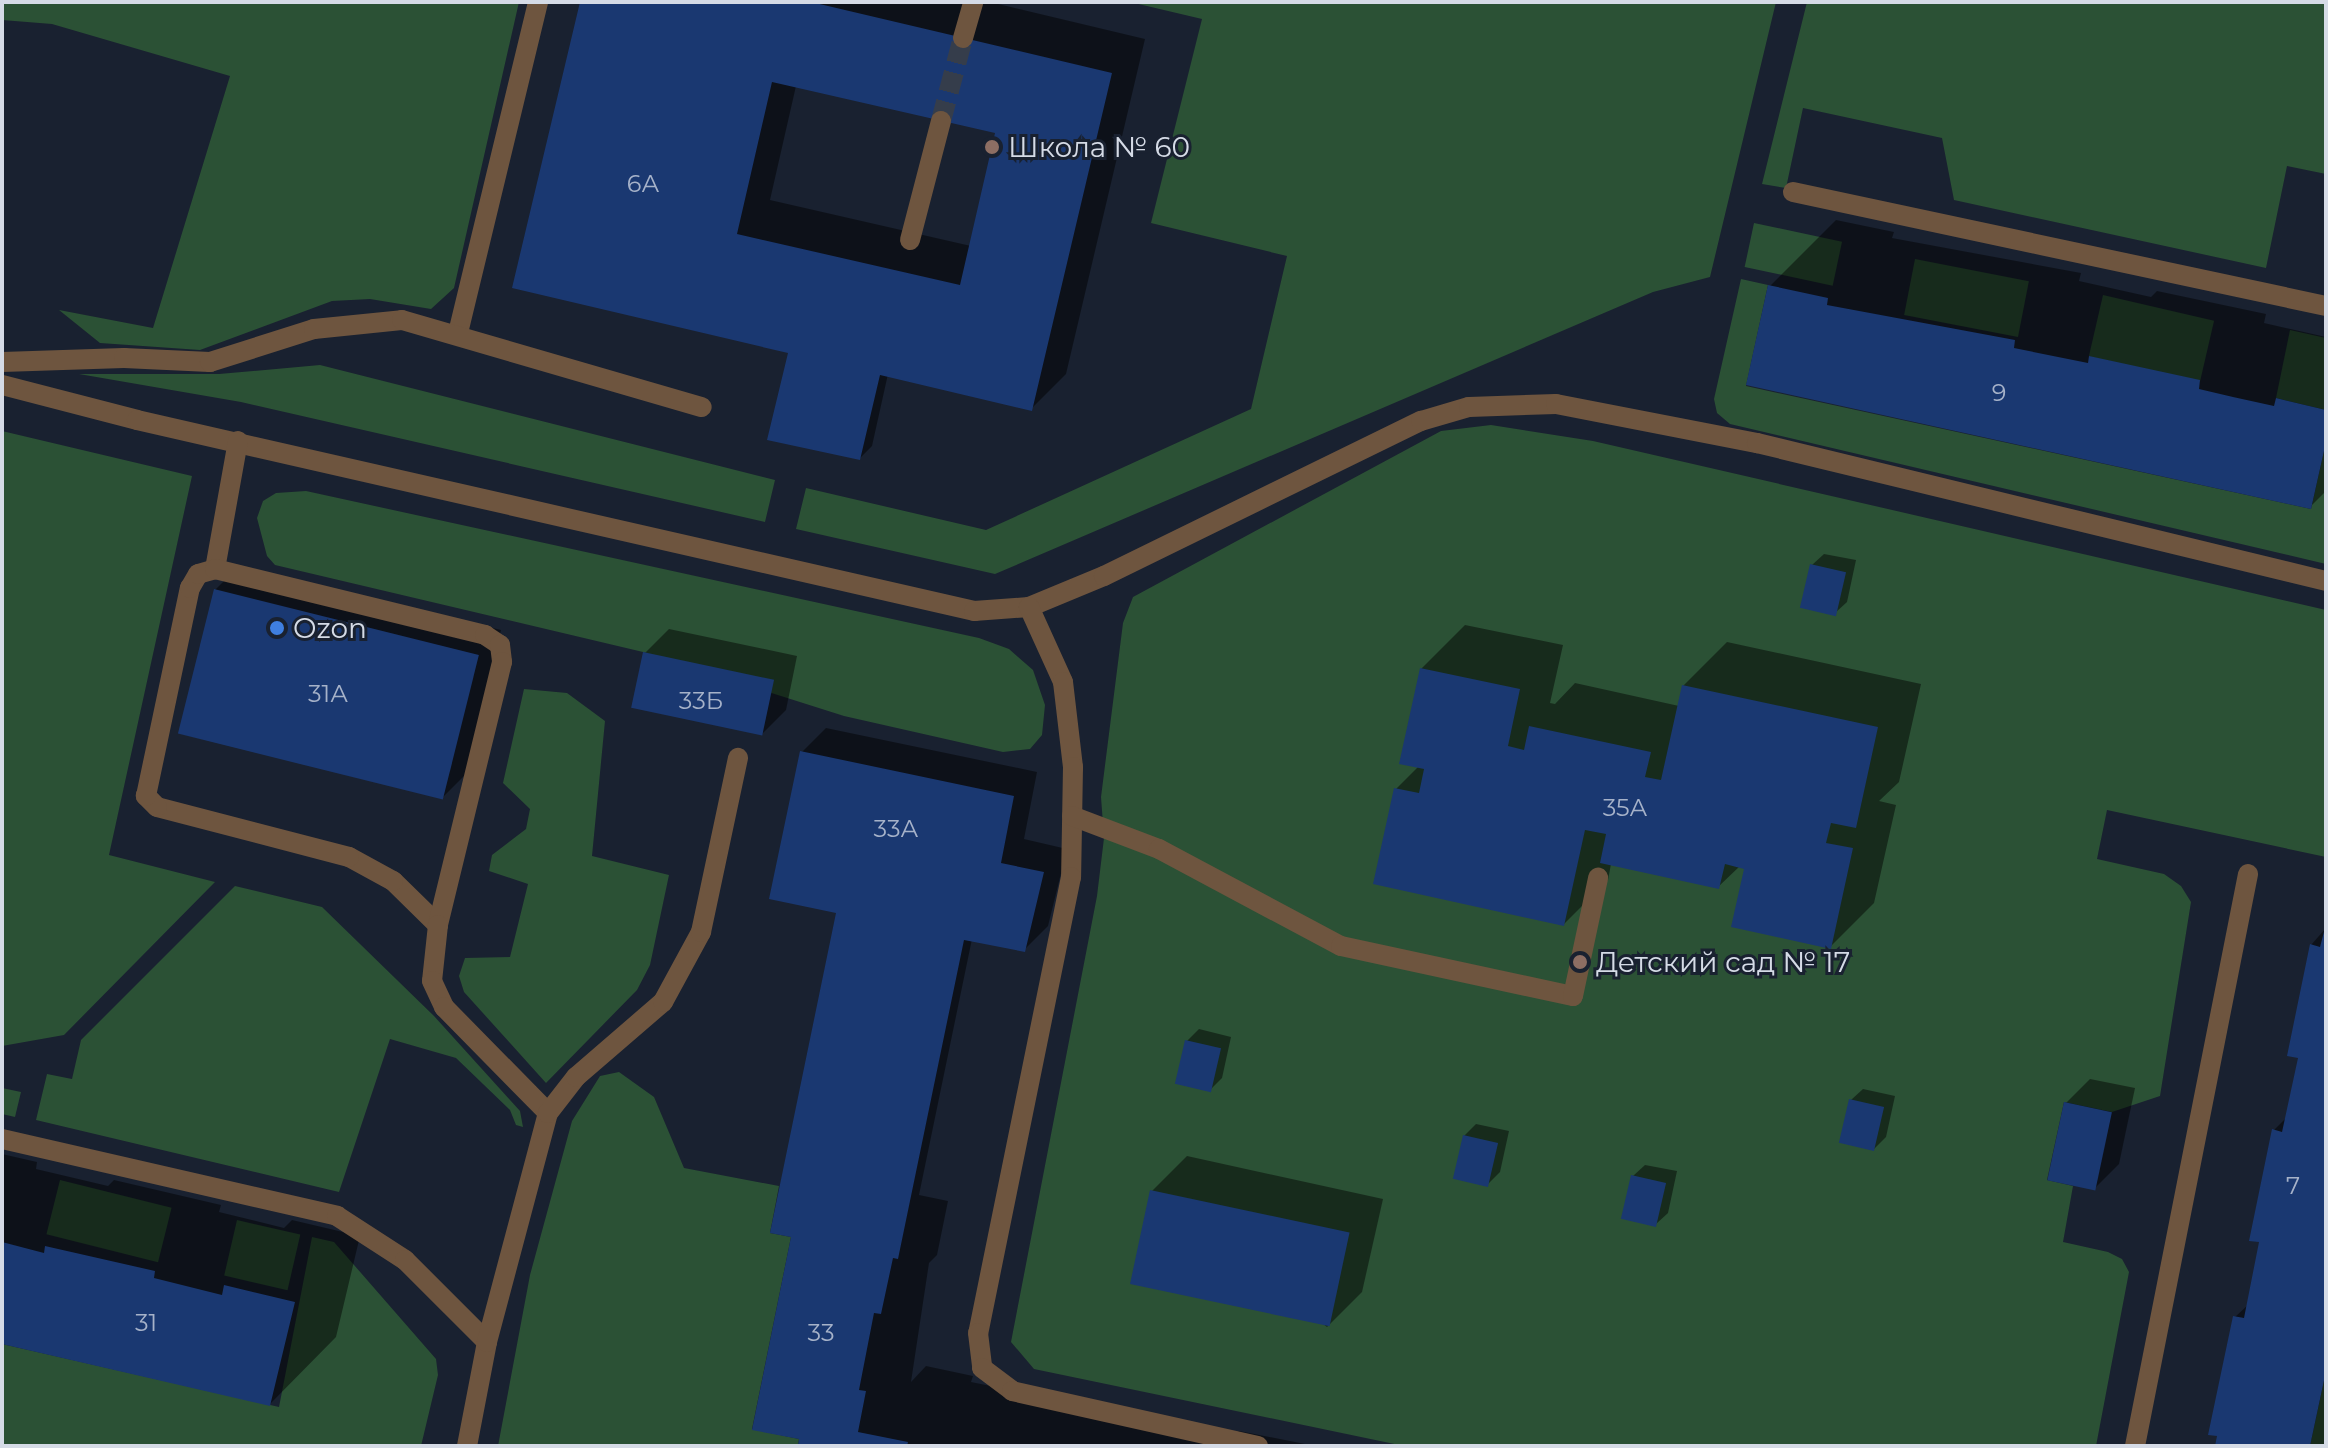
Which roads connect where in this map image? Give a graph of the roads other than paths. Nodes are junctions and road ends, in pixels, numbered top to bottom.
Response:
1 (538, 2) edge
2 (973, 2) edge
3 (963, 38) tunnel mouth
4 (941, 121) tunnel mouth
5 (1793, 192) dead end
6 (910, 240) dead end
7 (2326, 306) edge
8 (458, 333) junction
9 (2, 362) edge
10 (2, 385) edge
11 (702, 407) dead end
12 (238, 441) junction
13 (215, 569) junction
14 (2326, 581) edge
15 (1029, 607) junction
16 (738, 758) dead end
17 (1072, 816) junction
18 (2248, 874) dead end
19 (1598, 878) dead end
20 (438, 925) junction
21 (548, 1113) junction
22 (2, 1139) edge
23 (487, 1342) junction
24 (1233, 1443) edge
25 (467, 1446) edge
26 (1258, 1446) edge
27 (2135, 1446) edge

1 - 8 street
2 - 3 street
4 - 6 street
5 - 7 street
8 - 9 street
8 - 11 street
10 - 12 street
12 - 13 street
12 - 15 street
13 - 20 street
13 - 20 street
14 - 15 street
15 - 17 street
16 - 21 street
17 - 19 street
17 - 24 street
18 - 27 street
20 - 21 street
21 - 23 street
22 - 23 street
23 - 25 street
24 - 26 street

